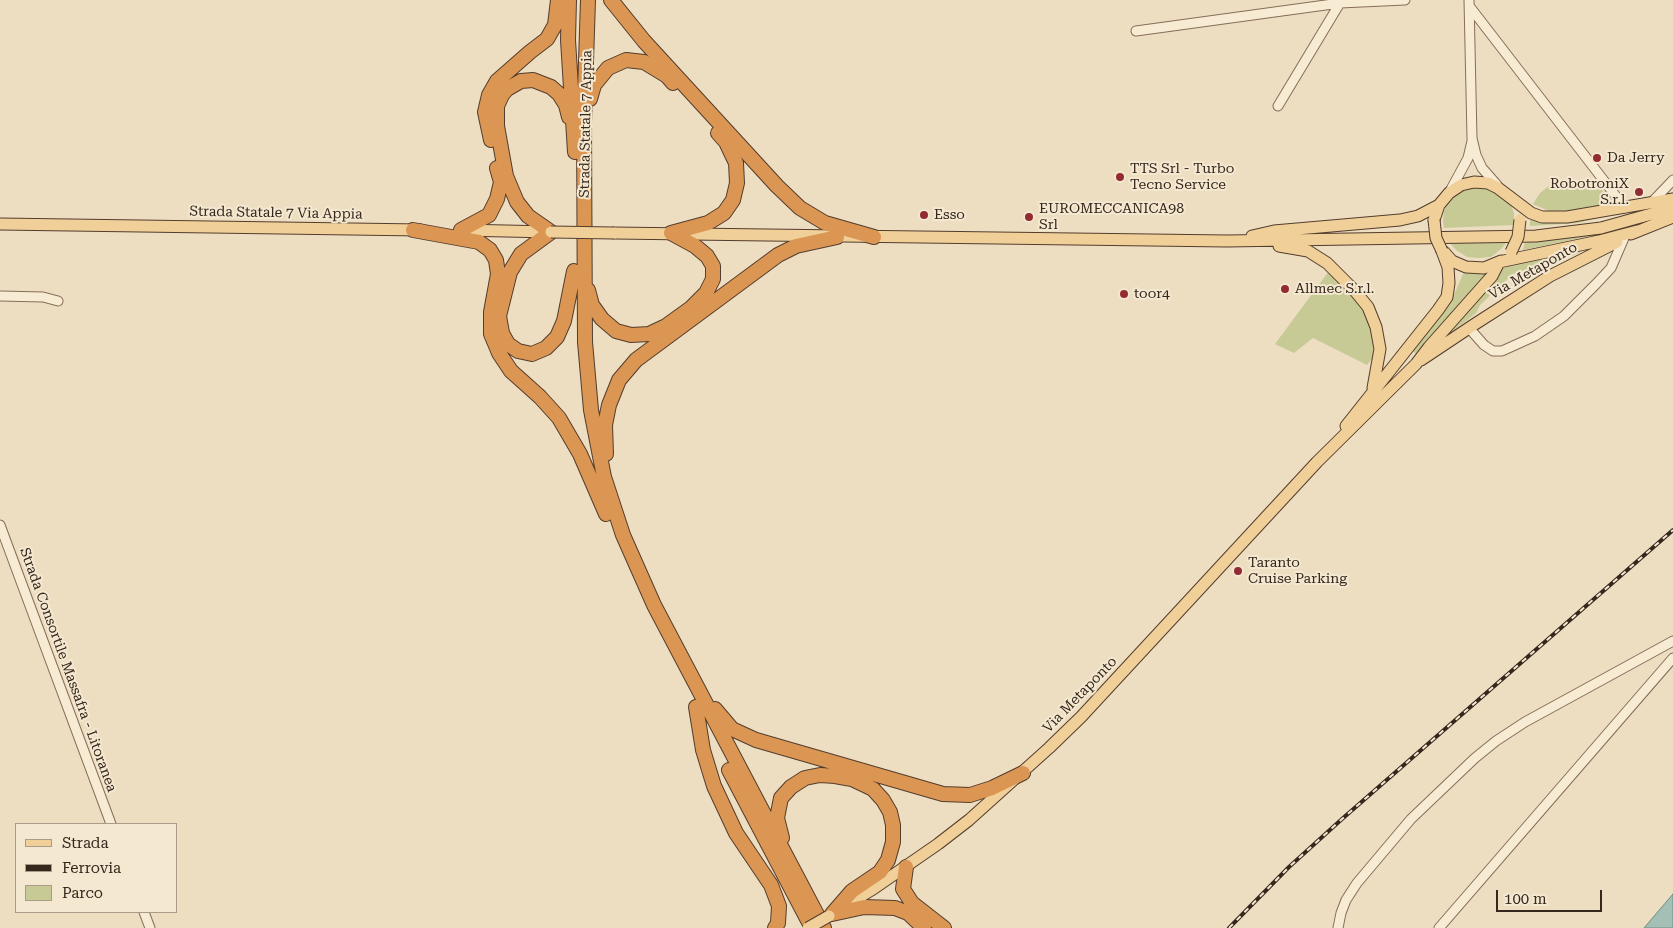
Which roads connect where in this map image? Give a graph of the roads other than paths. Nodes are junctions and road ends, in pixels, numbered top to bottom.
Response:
1 (558, 0) edge
2 (569, 0) edge
3 (588, 0) edge
4 (611, 0) edge
5 (1405, 0) edge
6 (1340, 3) junction
7 (1469, 4) edge
8 (1136, 31) dead end
9 (1278, 106) dead end
10 (584, 123) junction
11 (1472, 138) junction
12 (575, 140) junction
13 (1673, 180) edge
14 (1498, 188) junction
15 (1610, 189) junction
16 (1449, 193) junction
17 (1510, 197) junction
18 (1673, 199) edge
19 (1650, 204) junction
20 (1439, 205) junction
21 (1625, 208) junction
22 (1673, 208) edge
23 (1603, 212) junction
24 (1673, 217) edge
25 (0, 224) edge
26 (413, 230) junction
27 (461, 230) junction
28 (1637, 231) junction
29 (550, 232) junction
30 (671, 233) junction
31 (837, 236) junction
32 (874, 237) junction
33 (1624, 238) junction
34 (1227, 241) junction
35 (579, 247) junction
36 (1442, 251) junction
37 (1499, 262) junction
38 (579, 271) junction
39 (0, 296) edge
40 (58, 301) dead end
41 (1469, 328) junction
42 (1416, 364) junction
43 (1372, 392) junction
44 (1317, 462) junction
45 (611, 514) junction
46 (0, 525) edge
47 (1673, 641) edge
48 (1673, 658) edge
49 (694, 684) junction
50 (696, 707) junction
51 (1023, 774) junction
52 (111, 823) edge
53 (906, 867) junction
54 (799, 883) junction
55 (144, 913) edge
56 (828, 919) edge
57 (150, 928) edge
58 (775, 928) edge
59 (808, 928) edge
60 (812, 928) edge
61 (924, 928) edge
62 (944, 928) edge
63 (1338, 928) edge
64 (1440, 928) edge

1 - 27 highway
2 - 12 highway, Strada Statale 7 Appia
3 - 10 highway, Strada Statale 7 Appia
4 - 32 highway
5 - 6 street
6 - 8 street
6 - 9 street
7 - 11 street
7 - 15 street
10 - 30 highway
10 - 35 highway, Strada Statale 7 Appia
11 - 14 street
11 - 16 street
12 - 29 highway
12 - 35 highway, Strada Statale 7 Appia
13 - 19 street
14 - 16 main road
14 - 17 main road
15 - 21 street
15 - 23 street
16 - 20 main road
17 - 23 main road
17 - 37 main road, bridge
18 - 19 main road
19 - 21 main road
20 - 34 main road
20 - 36 main road, bridge
21 - 23 main road
22 - 34 main road
24 - 28 main road, Via Metaponto
25 - 26 main road, Strada Statale 7 Via Appia
26 - 27 main road, Strada Statale 7 Via Appia
26 - 45 highway
27 - 29 main road, Strada Statale 7 Via Appia
28 - 33 main road, Via Metaponto
28 - 37 main road
29 - 30 main road, Strada Statale 7 Via Appia, bridge
29 - 38 highway
30 - 31 main road, Strada Statale 7 Via Appia
30 - 38 highway
31 - 32 main road, Strada Statale 7 Via Appia
31 - 45 highway
32 - 34 main road, Strada Statale 7 Via Appia
33 - 41 main road, Via Metaponto
33 - 41 street
34 - 43 main road
35 - 38 highway
36 - 37 main road
36 - 43 main road
37 - 42 main road
38 - 45 highway
39 - 40 street
41 - 42 main road, Via Metaponto
42 - 44 main road
43 - 44 main road
44 - 51 main road, Via Metaponto
45 - 49 highway
45 - 50 highway
46 - 52 street, Strada Consortile Massafra - Litoranea
47 - 63 street
48 - 64 street
49 - 51 highway
49 - 54 highway
50 - 58 highway
50 - 60 highway
51 - 53 main road, Via Metaponto
53 - 56 main road, Via Metaponto
53 - 62 highway
54 - 56 highway
54 - 56 highway
55 - 57 street
56 - 59 main road, Via Metaponto, bridge
56 - 61 highway

